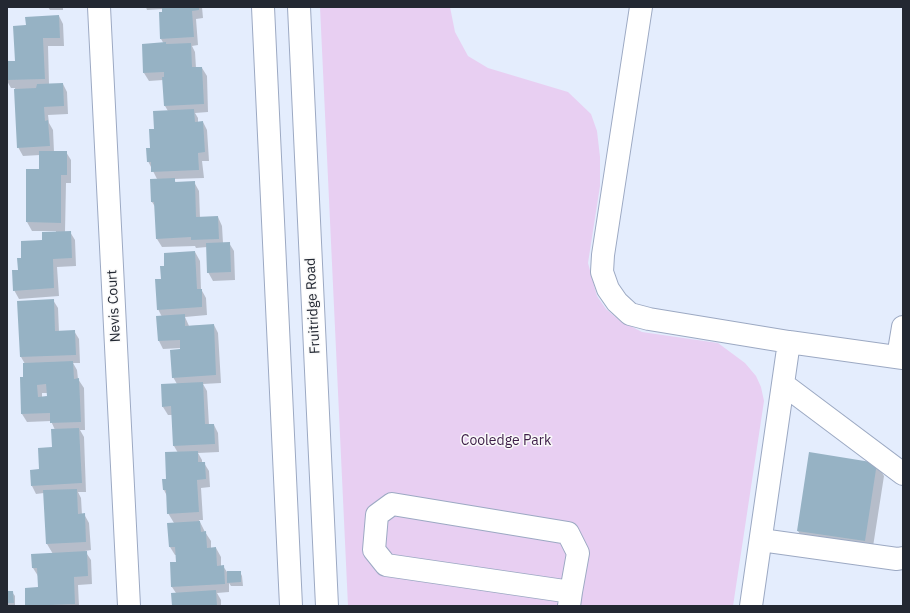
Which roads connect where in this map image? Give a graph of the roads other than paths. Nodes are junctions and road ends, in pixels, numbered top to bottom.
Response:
1 (99, 7) edge
2 (263, 7) edge
3 (299, 7) edge
4 (641, 7) edge
5 (903, 327) edge
6 (789, 342) junction
7 (901, 357) edge
8 (784, 384) junction
9 (903, 474) edge
10 (761, 540) junction
11 (903, 558) edge
12 (570, 599) edge
13 (129, 606) edge
14 (292, 606) edge
15 (328, 606) edge
16 (751, 606) edge

1 - 13 main road, Nevis Court
2 - 14 main road
3 - 15 main road, Fruitridge Road
4 - 6 main road
5 - 7 main road
6 - 7 main road
6 - 8 main road
8 - 9 main road
8 - 10 main road
10 - 11 main road
10 - 16 main road
12 - 12 main road

